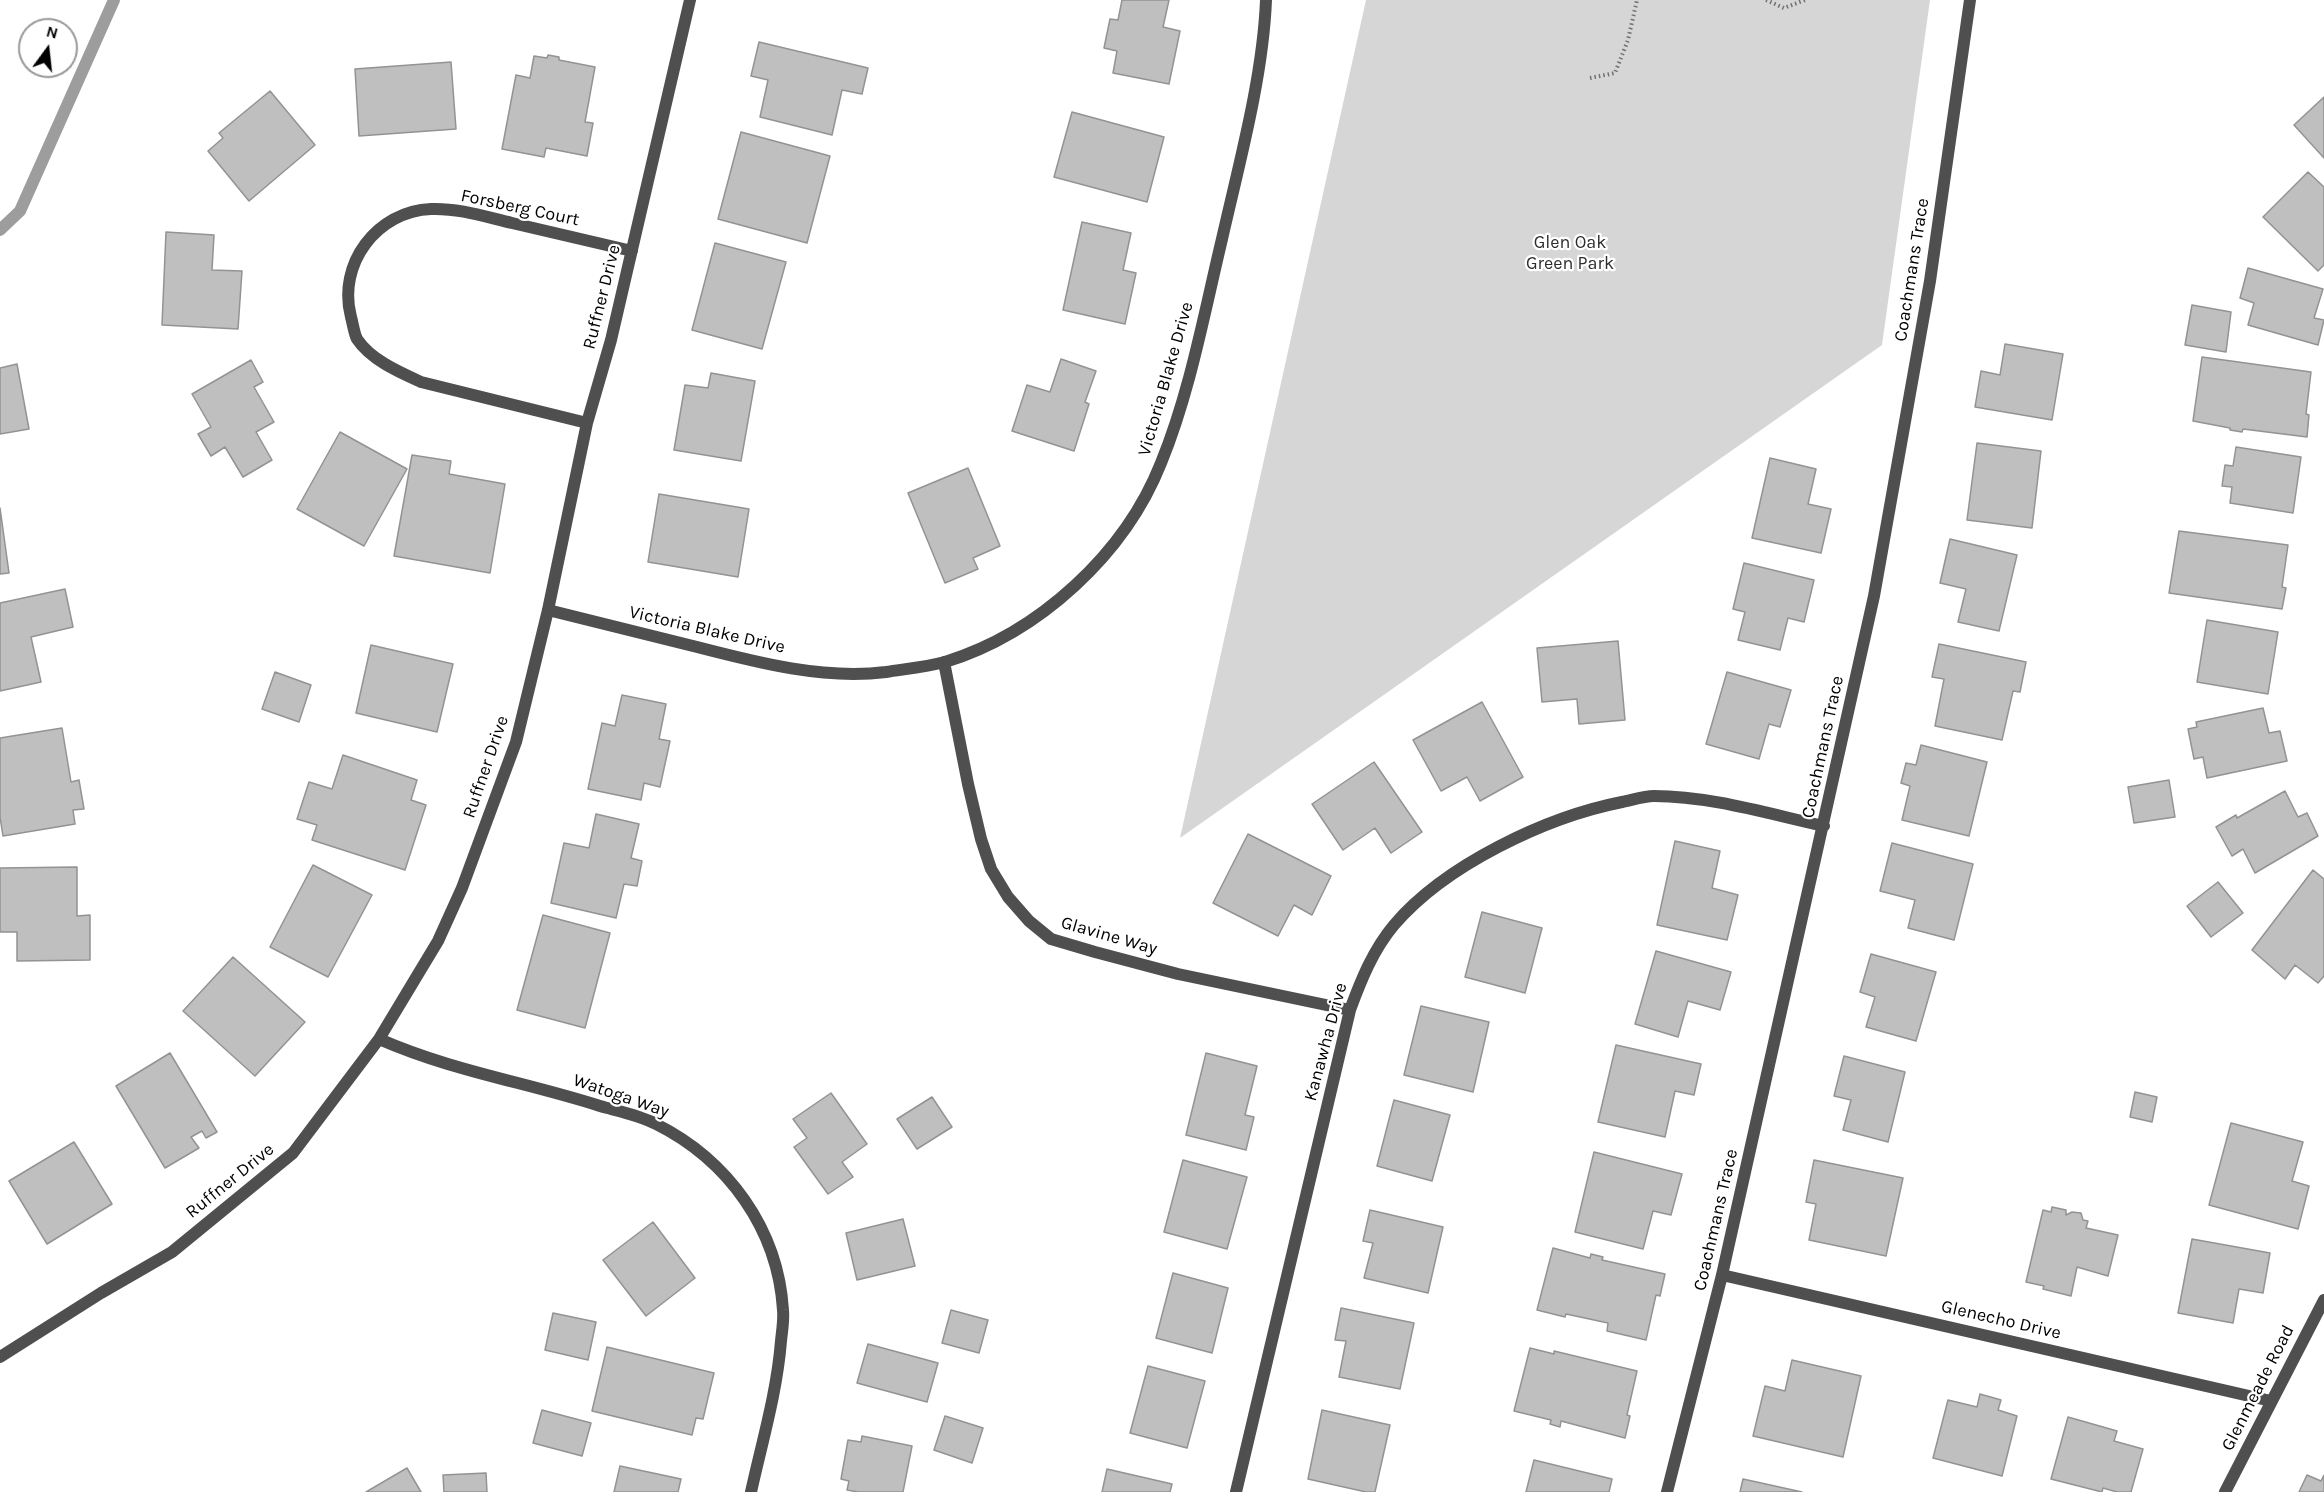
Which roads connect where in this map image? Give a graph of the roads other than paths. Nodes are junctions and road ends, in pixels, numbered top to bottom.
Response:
1 (690, 0) edge
2 (1266, 0) edge
3 (1970, 0) edge
4 (632, 251) junction
5 (587, 423) junction
6 (548, 610) junction
7 (944, 662) junction
8 (1824, 826) junction
9 (1350, 1010) junction
10 (379, 1040) junction
11 (1722, 1275) junction
12 (2324, 1300) edge
13 (0, 1357) edge
14 (2271, 1401) junction
15 (751, 1492) edge
16 (1236, 1492) edge
17 (1667, 1492) edge
18 (2225, 1492) edge

1 - 4 street, Ruffner Drive
2 - 7 street, Victoria Blake Drive
3 - 8 street, Coachmans Trace
4 - 5 street, Ruffner Drive
4 - 5 street, Forsberg Court
5 - 6 street, Ruffner Drive
6 - 7 street, Victoria Blake Drive
6 - 10 street, Ruffner Drive
7 - 9 street, Glavine Way
8 - 9 street, Kanawha Drive
8 - 11 street, Coachmans Trace
9 - 16 street, Kanawha Drive
10 - 13 street, Ruffner Drive
10 - 15 street, Watoga Way
11 - 14 street, Glenecho Drive
11 - 17 street, Coachmans Trace
12 - 14 street, Glenmeade Road
14 - 18 street, Glenmeade Road

